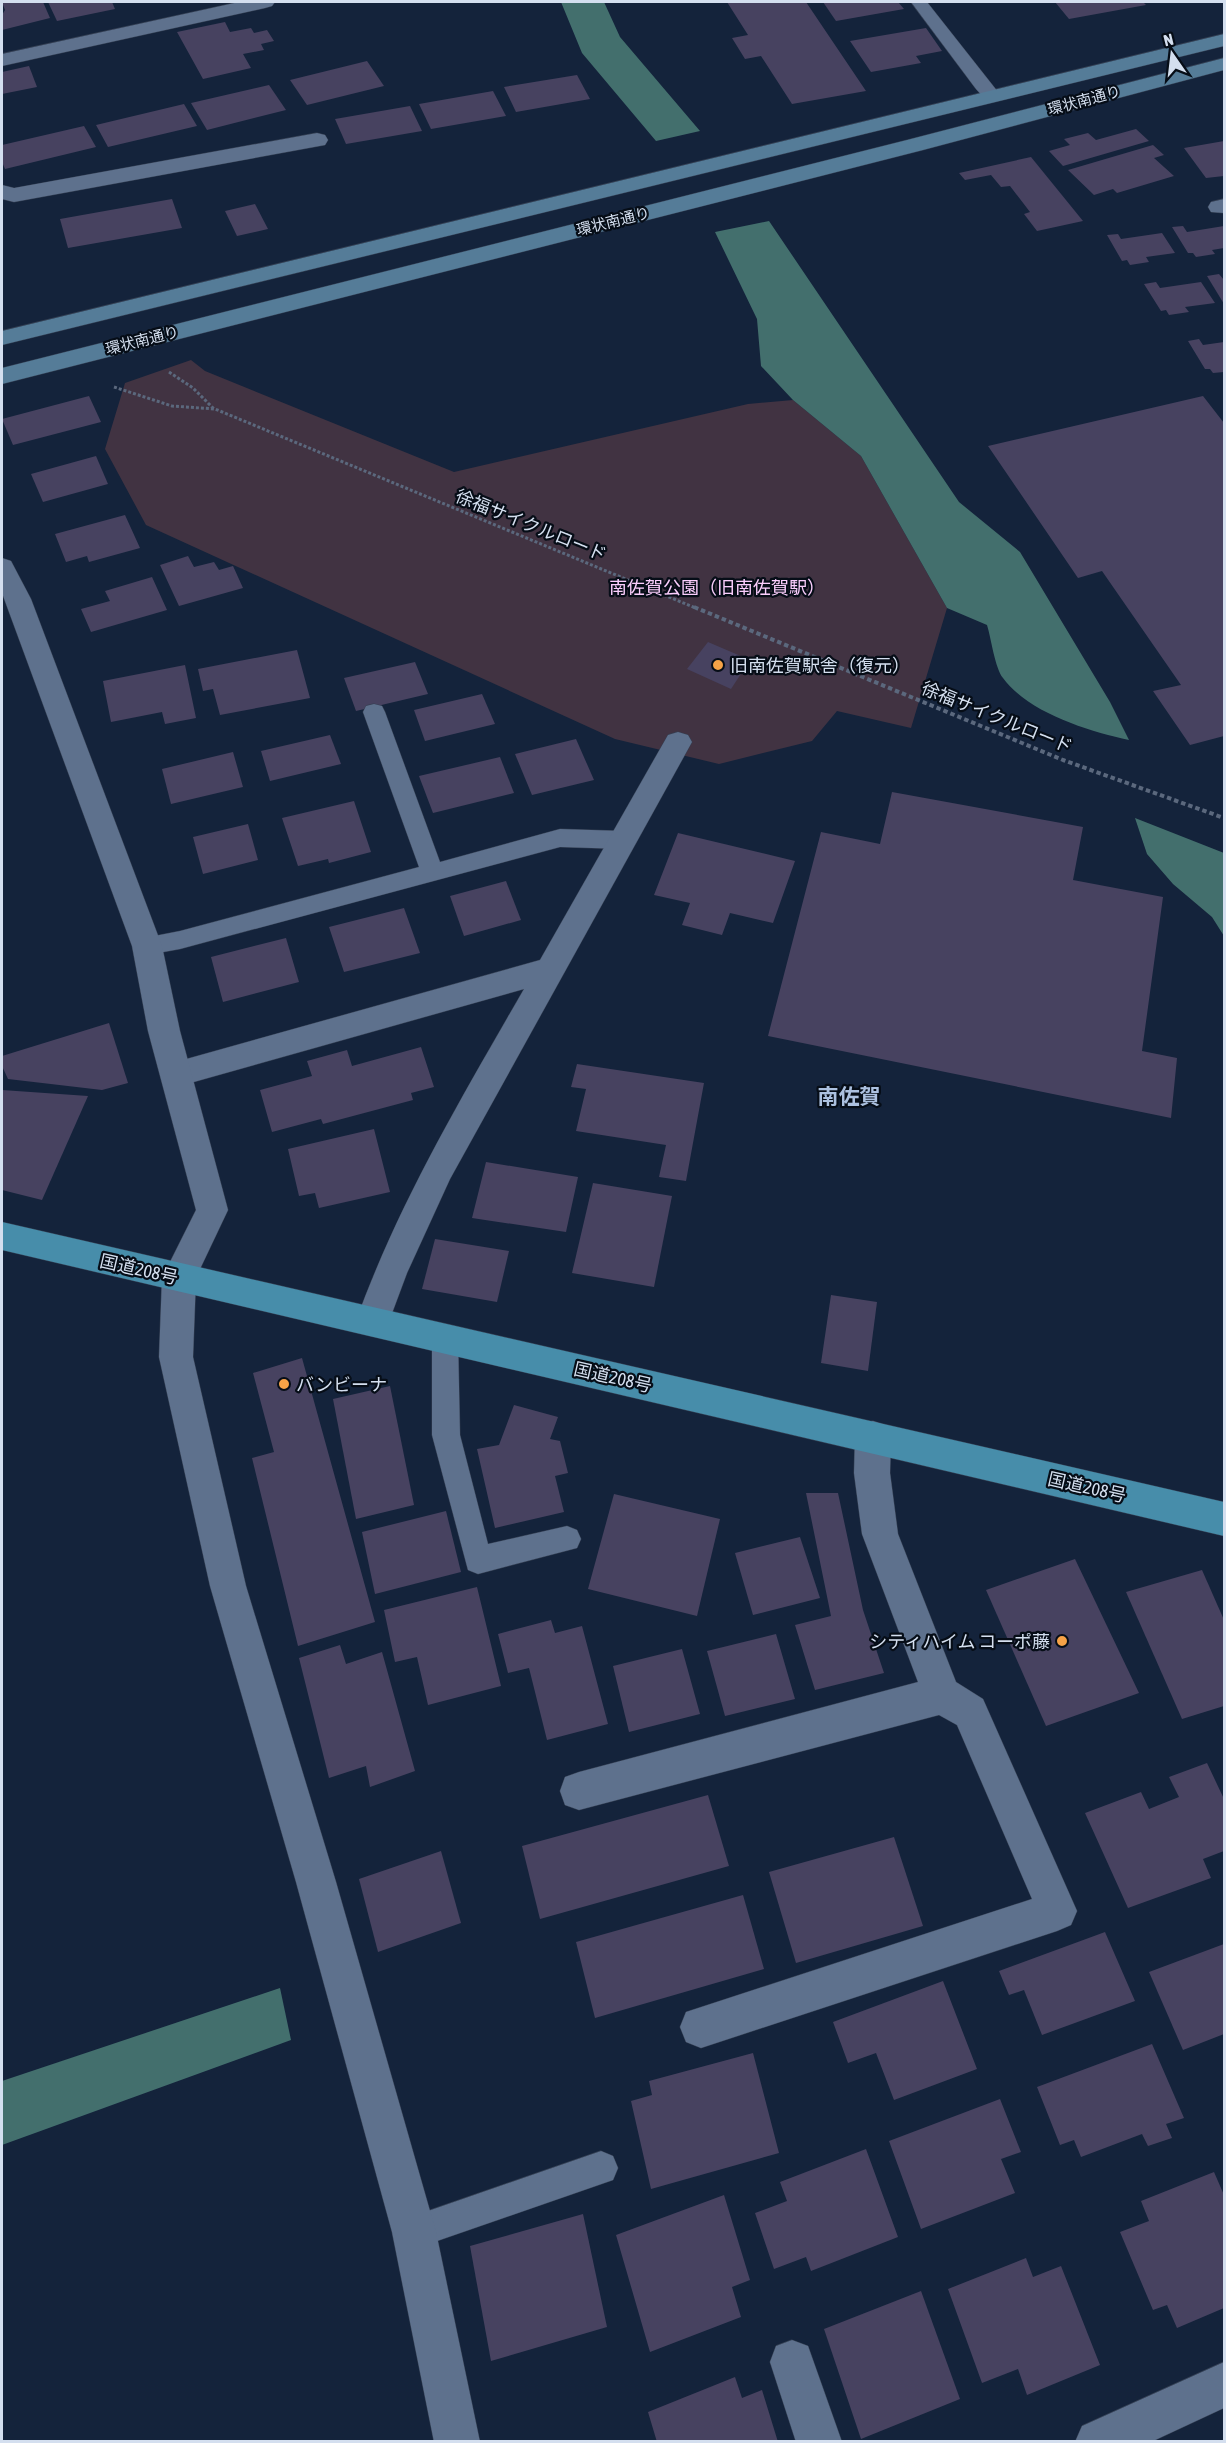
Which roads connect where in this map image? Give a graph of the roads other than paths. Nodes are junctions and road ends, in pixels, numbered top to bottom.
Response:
1 (265, 2) edge
2 (919, 2) edge
3 (1224, 40) edge
4 (2, 60) edge
5 (1224, 64) edge
6 (992, 96) junction
7 (317, 140) dead end
8 (2, 192) edge
9 (2, 338) edge
10 (2, 376) edge
11 (2, 567) edge
12 (374, 712) dead end
13 (678, 742) dead end
14 (623, 840) junction
15 (432, 872) junction
16 (147, 946) junction
17 (549, 970) junction
18 (176, 1074) junction
19 (2, 1236) edge
20 (179, 1278) junction
21 (373, 1321) junction
22 (446, 1338) junction
23 (873, 1437) junction
24 (1224, 1519) edge
25 (567, 1539) dead end
26 (942, 1695) junction
27 (579, 1791) dead end
28 (701, 2027) dead end
29 (601, 2168) dead end
30 (414, 2232) junction
31 (792, 2362) dead end
32 (1224, 2385) edge
33 (457, 2442) edge
34 (819, 2442) edge
35 (1098, 2442) edge

1 - 4 street
2 - 6 lane
3 - 6 main road, 環状南通り
5 - 10 main road, 環状南通り
6 - 9 main road, 環状南通り
7 - 8 street
11 - 16 street
12 - 15 lane
13 - 14 street
14 - 15 lane
14 - 17 street
15 - 16 lane
16 - 18 street
17 - 18 street
17 - 21 street
18 - 20 street
19 - 20 highway, 国道208号
20 - 21 highway, 国道208号
20 - 30 street
21 - 22 highway, 国道208号
22 - 23 highway, 国道208号
22 - 25 lane
23 - 24 highway, 国道208号
23 - 26 street
26 - 27 street
26 - 28 street
29 - 30 lane
30 - 33 street
31 - 34 street
32 - 35 street

